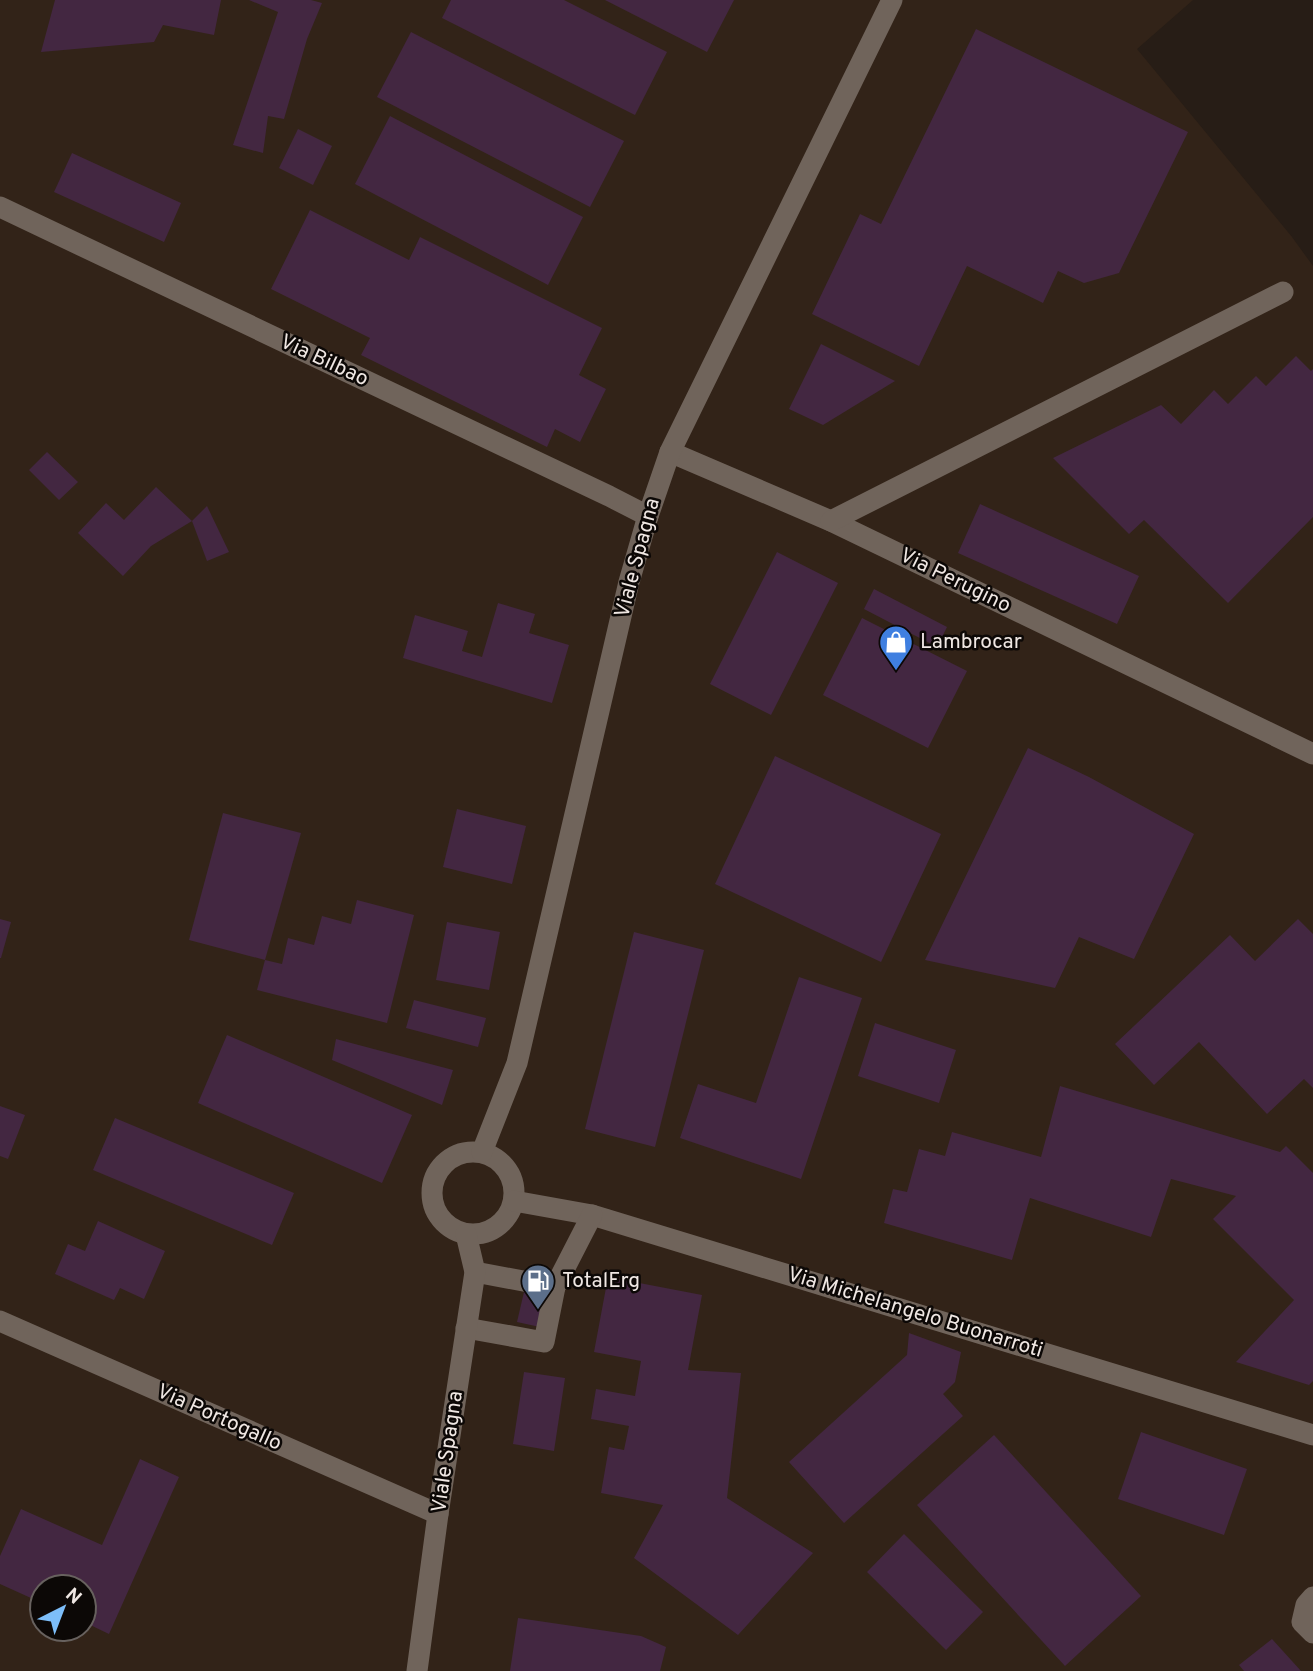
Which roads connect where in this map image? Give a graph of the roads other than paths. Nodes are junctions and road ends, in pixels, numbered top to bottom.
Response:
1 (892, 0) edge
2 (0, 207) edge
3 (1283, 292) dead end
4 (670, 452) junction
5 (648, 516) junction
6 (831, 521) junction
7 (1313, 754) edge
8 (482, 1152) junction
9 (514, 1201) junction
10 (592, 1215) junction
11 (466, 1234) junction
12 (475, 1272) junction
13 (555, 1287) junction
14 (0, 1321) edge
15 (466, 1328) junction
16 (1313, 1434) edge
17 (438, 1514) junction
18 (1313, 1597) edge
19 (1313, 1633) edge
20 (418, 1671) edge

1 - 4 street, Viale Spagna
2 - 5 street, Via Bilbao
3 - 6 street
4 - 5 street, Viale Spagna
4 - 6 street, Via Perugino
5 - 8 street, Viale Spagna
6 - 7 street, Via Perugino
8 - 9 street
8 - 11 street
9 - 10 street, Via Michelangelo Buonarroti
9 - 11 street
10 - 13 street
10 - 16 street, Via Michelangelo Buonarroti
11 - 12 street, Viale Spagna
12 - 13 street
12 - 15 street, Viale Spagna
13 - 15 street
14 - 17 street, Via Portogallo
15 - 17 street, Viale Spagna
17 - 20 street, Viale Spagna
18 - 19 street

